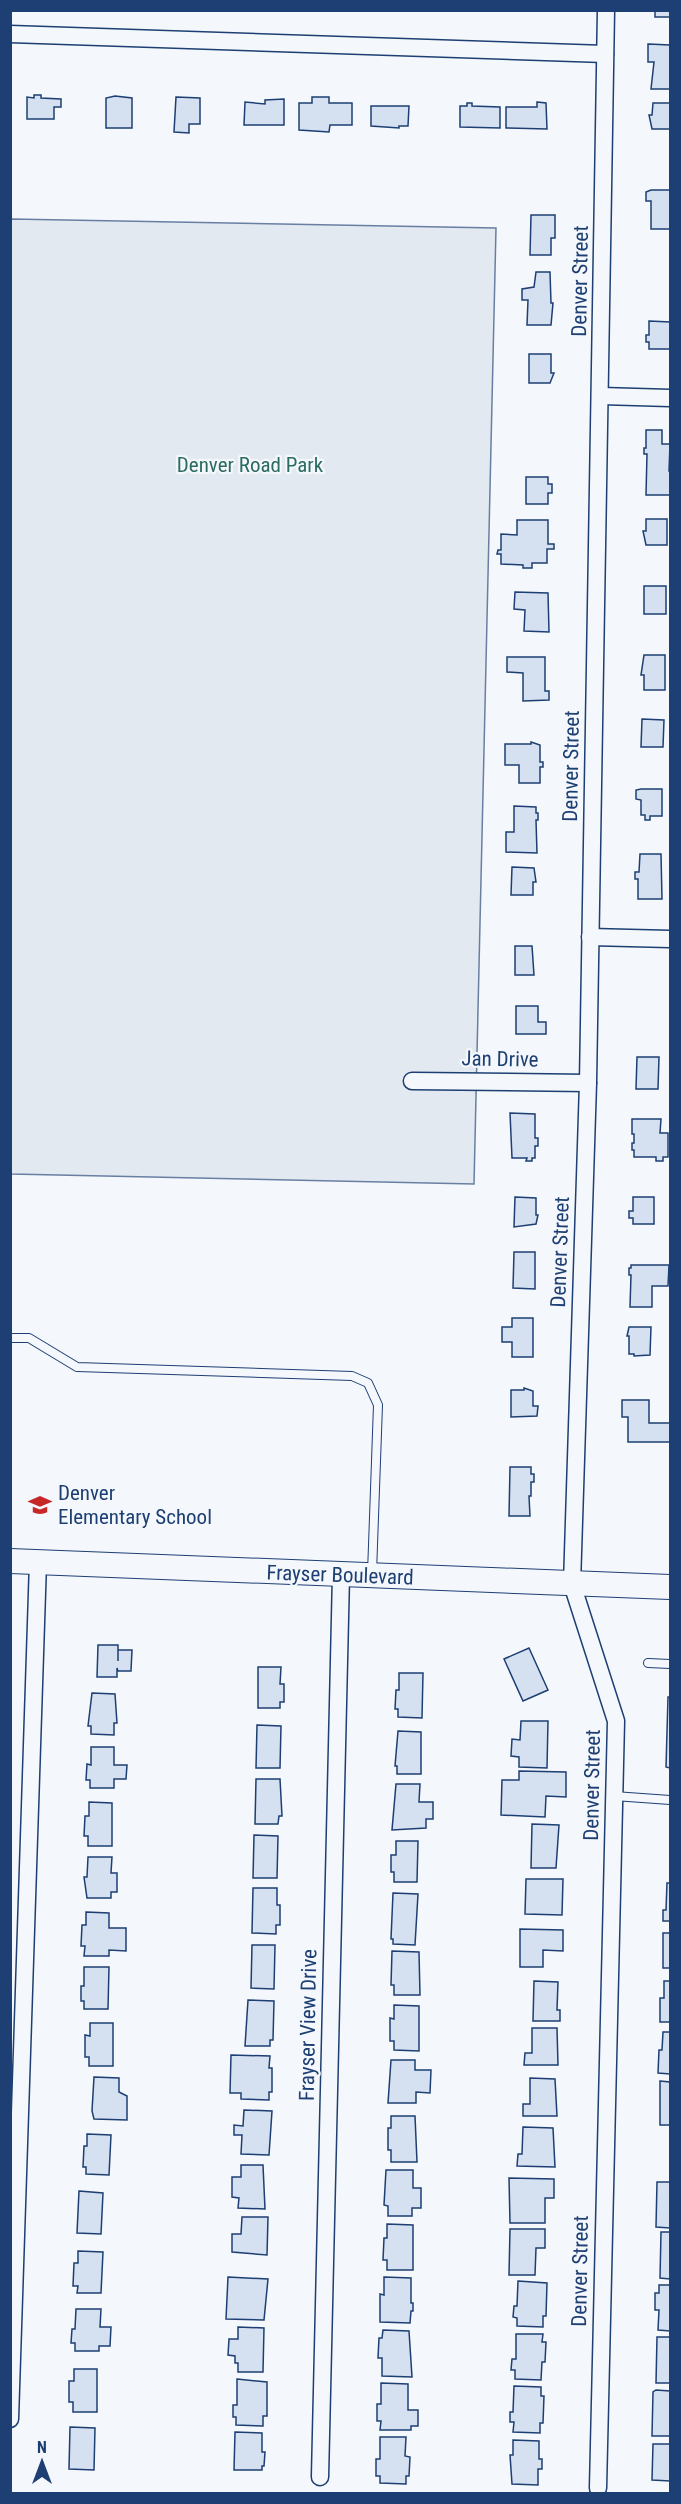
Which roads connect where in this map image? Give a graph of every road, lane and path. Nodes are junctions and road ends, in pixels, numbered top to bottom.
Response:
1 (606, 10) edge
2 (10, 34) edge
3 (605, 54) junction
4 (601, 396) junction
5 (670, 398) edge
6 (590, 937) junction
7 (670, 939) edge
8 (412, 1081) dead end
9 (588, 1083) junction
10 (10, 1338) edge
11 (10, 1561) edge
12 (38, 1562) junction
13 (341, 1575) junction
14 (372, 1576) junction
15 (572, 1584) junction
16 (670, 1587) edge
17 (648, 1663) dead end
18 (670, 1664) edge
19 (614, 1796) junction
20 (670, 1800) edge
21 (12, 2379) edge
22 (10, 2419) edge
23 (320, 2477) dead end
24 (597, 2488) dead end

1 - 3 street, Denver Street
2 - 3 street
3 - 4 street, Denver Street
4 - 5 street
4 - 6 street, Denver Street
6 - 7 street
6 - 9 street, Denver Street
8 - 9 street, Jan Drive
9 - 15 street, Denver Street
10 - 14 lane
11 - 12 main road, Frayser Boulevard
12 - 13 main road, Frayser Boulevard
12 - 21 street
13 - 14 main road, Frayser Boulevard
13 - 23 street, Frayser View Drive
14 - 15 main road, Frayser Boulevard
15 - 16 main road, Frayser Boulevard
15 - 19 street, Denver Street
17 - 18 lane
19 - 20 lane
19 - 24 street, Denver Street
21 - 22 street

